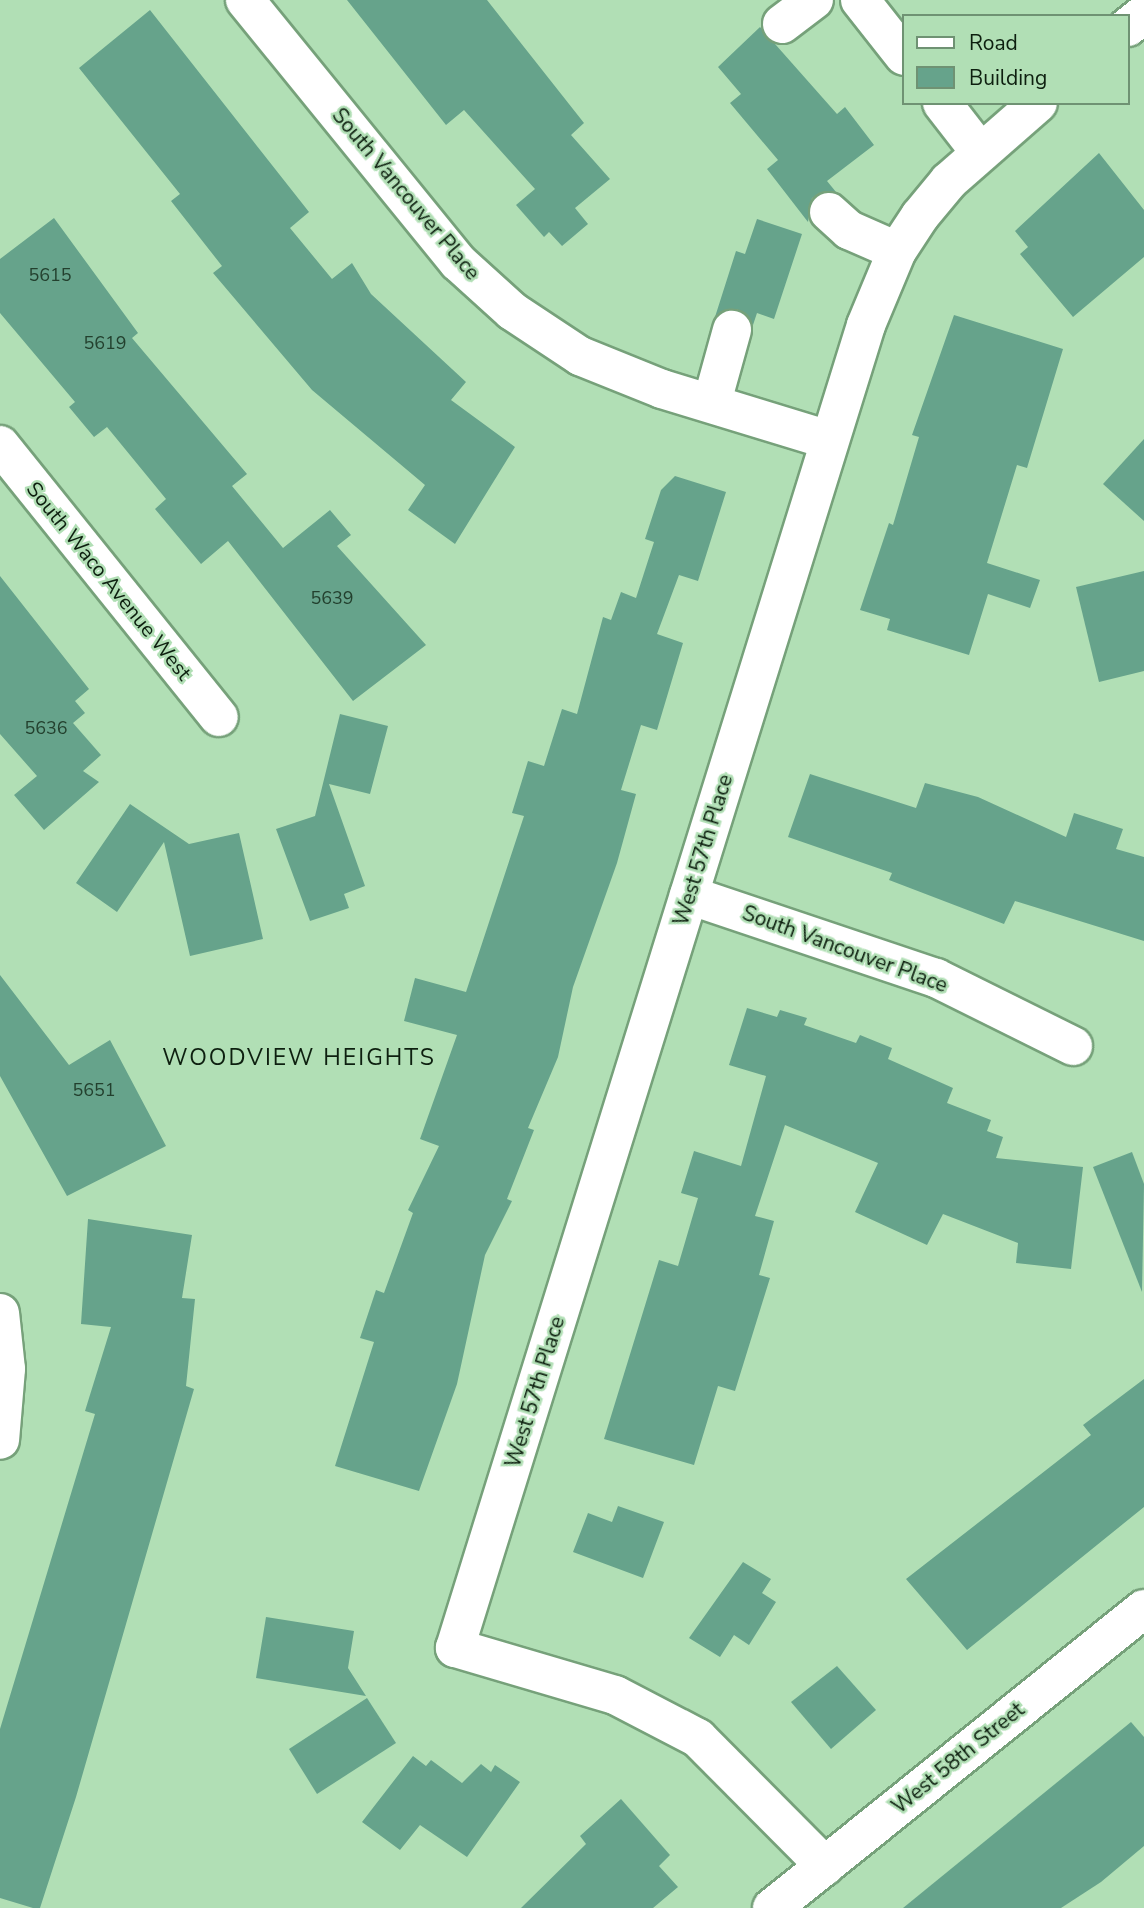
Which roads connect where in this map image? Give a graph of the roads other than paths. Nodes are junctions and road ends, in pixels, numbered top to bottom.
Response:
1 (245, 0) edge
2 (814, 0) edge
3 (860, 0) edge
4 (1144, 14) edge
5 (782, 24) dead end
6 (1130, 25) edge
7 (902, 53) edge
8 (944, 105) edge
9 (1036, 105) edge
10 (980, 152) junction
11 (829, 212) dead end
12 (897, 251) junction
13 (732, 330) dead end
14 (712, 402) junction
15 (829, 440) junction
16 (0, 445) edge
17 (219, 717) dead end
18 (690, 895) junction
19 (1073, 1046) dead end
20 (0, 1313) edge
21 (0, 1440) edge
22 (1144, 1609) edge
23 (825, 1866) junction
24 (772, 1908) edge

1 - 14 street, South Vancouver Place
2 - 5 street
3 - 7 street
4 - 6 street
8 - 10 street
9 - 10 street, West 57th Place
10 - 12 street, West 57th Place
11 - 12 street
12 - 15 street, West 57th Place
13 - 14 street
14 - 15 street, South Vancouver Place
15 - 18 street, West 57th Place
16 - 17 street, South Waco Avenue West
18 - 19 street, South Vancouver Place
18 - 23 street, West 57th Place
20 - 21 street
22 - 23 street, West 58th Street
23 - 24 street, West 58th Street

